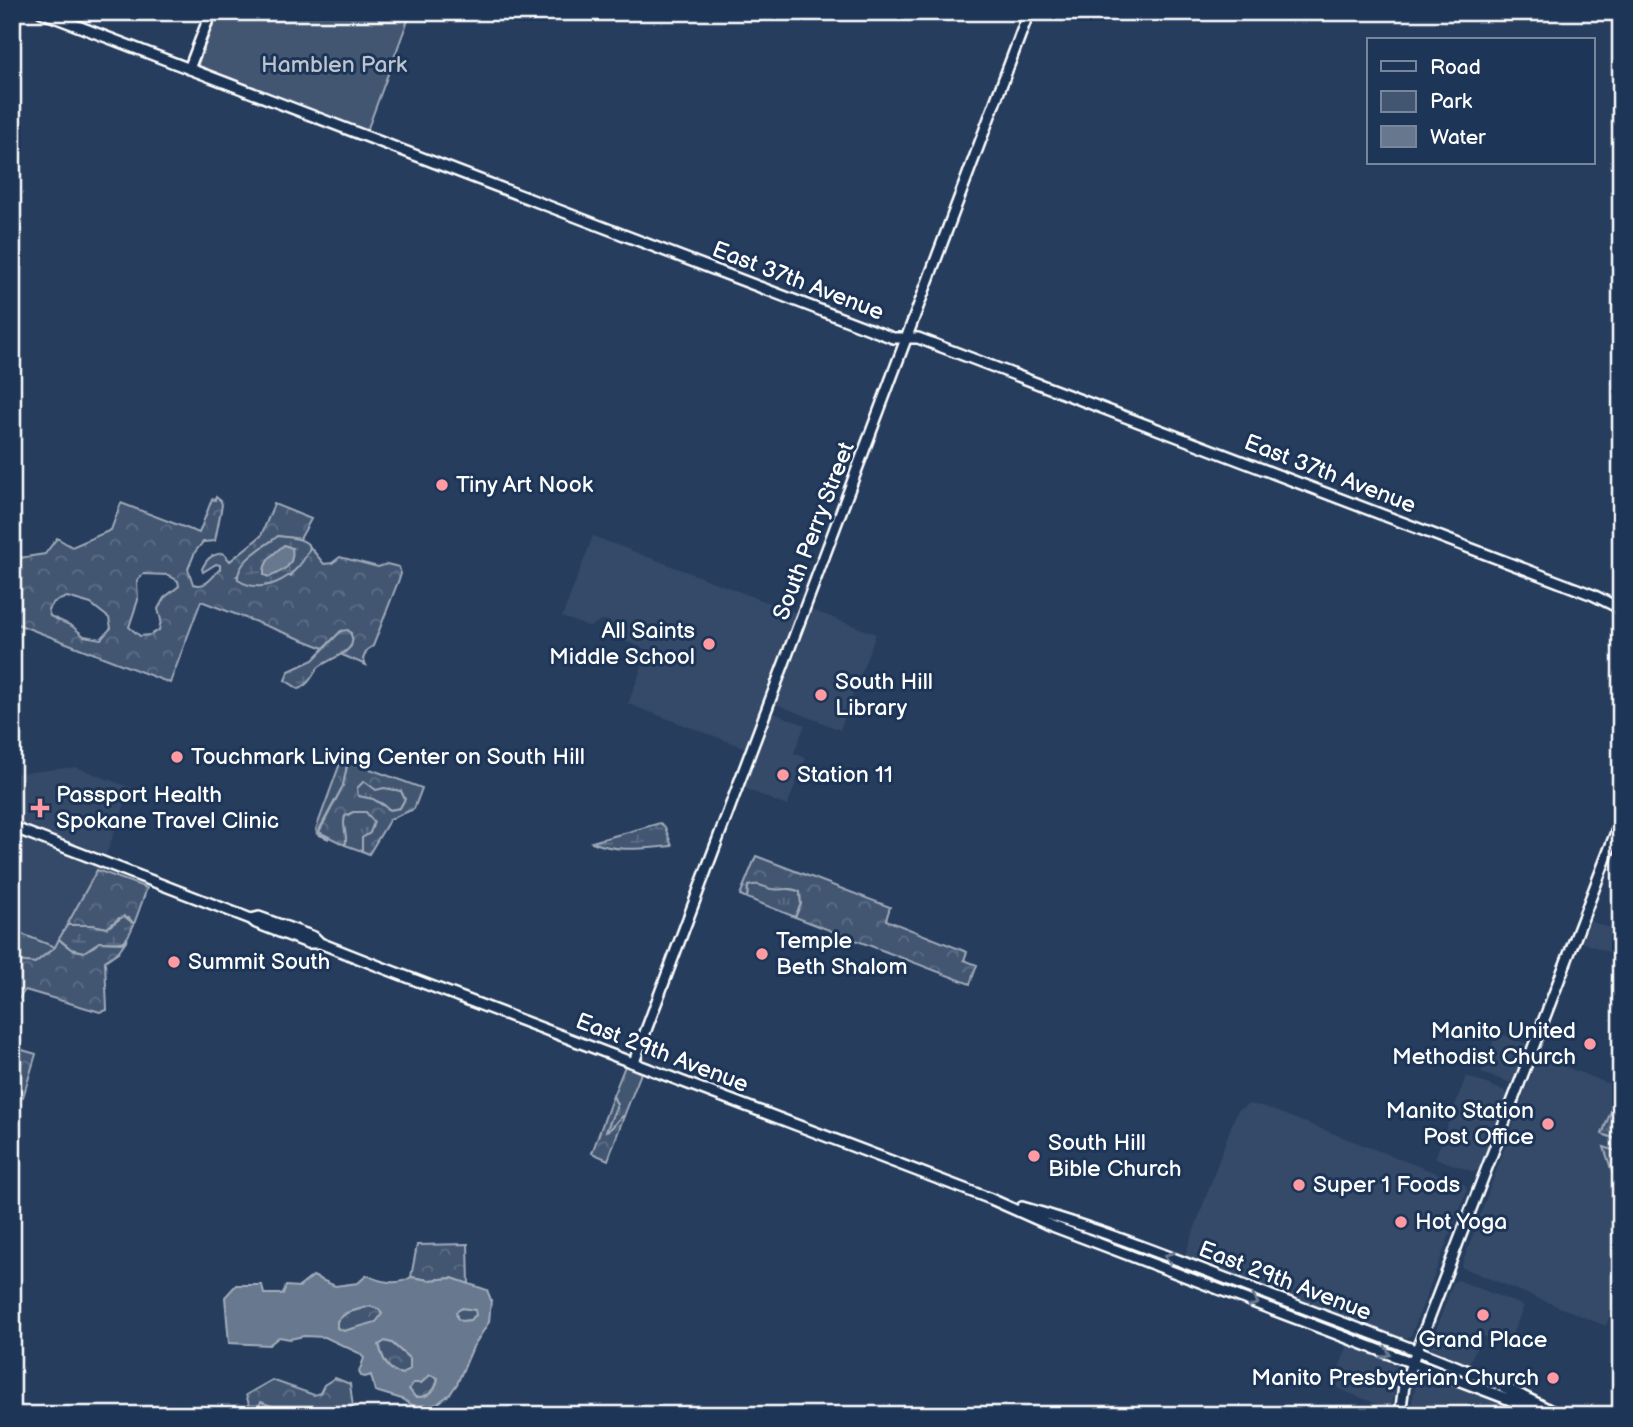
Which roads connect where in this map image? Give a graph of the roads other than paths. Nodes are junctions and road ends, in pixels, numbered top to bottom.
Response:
1 (41, 12) edge
2 (211, 12) edge
3 (1029, 12) edge
4 (189, 69) junction
5 (907, 338) junction
6 (1621, 608) edge
7 (1621, 820) edge
8 (12, 827) edge
9 (634, 1062) junction
10 (991, 1199) junction
11 (1416, 1352) junction
12 (1412, 1362) junction
13 (1400, 1415) edge
14 (1550, 1415) edge
15 (1559, 1415) edge

1 - 4 main road, East 37th Avenue
2 - 4 main road
3 - 5 main road, South Perry Street
4 - 5 main road, East 37th Avenue
5 - 6 main road, East 37th Avenue
5 - 9 main road, South Perry Street
7 - 11 main road
8 - 9 main road, East 29th Avenue
9 - 10 main road, East 29th Avenue
11 -> 10 main road, East 29th Avenue
10 -> 12 main road, East 29th Avenue
11 - 12 main road
11 - 15 main road, East 29th Avenue
12 - 13 main road
12 - 14 main road, East 29th Avenue

